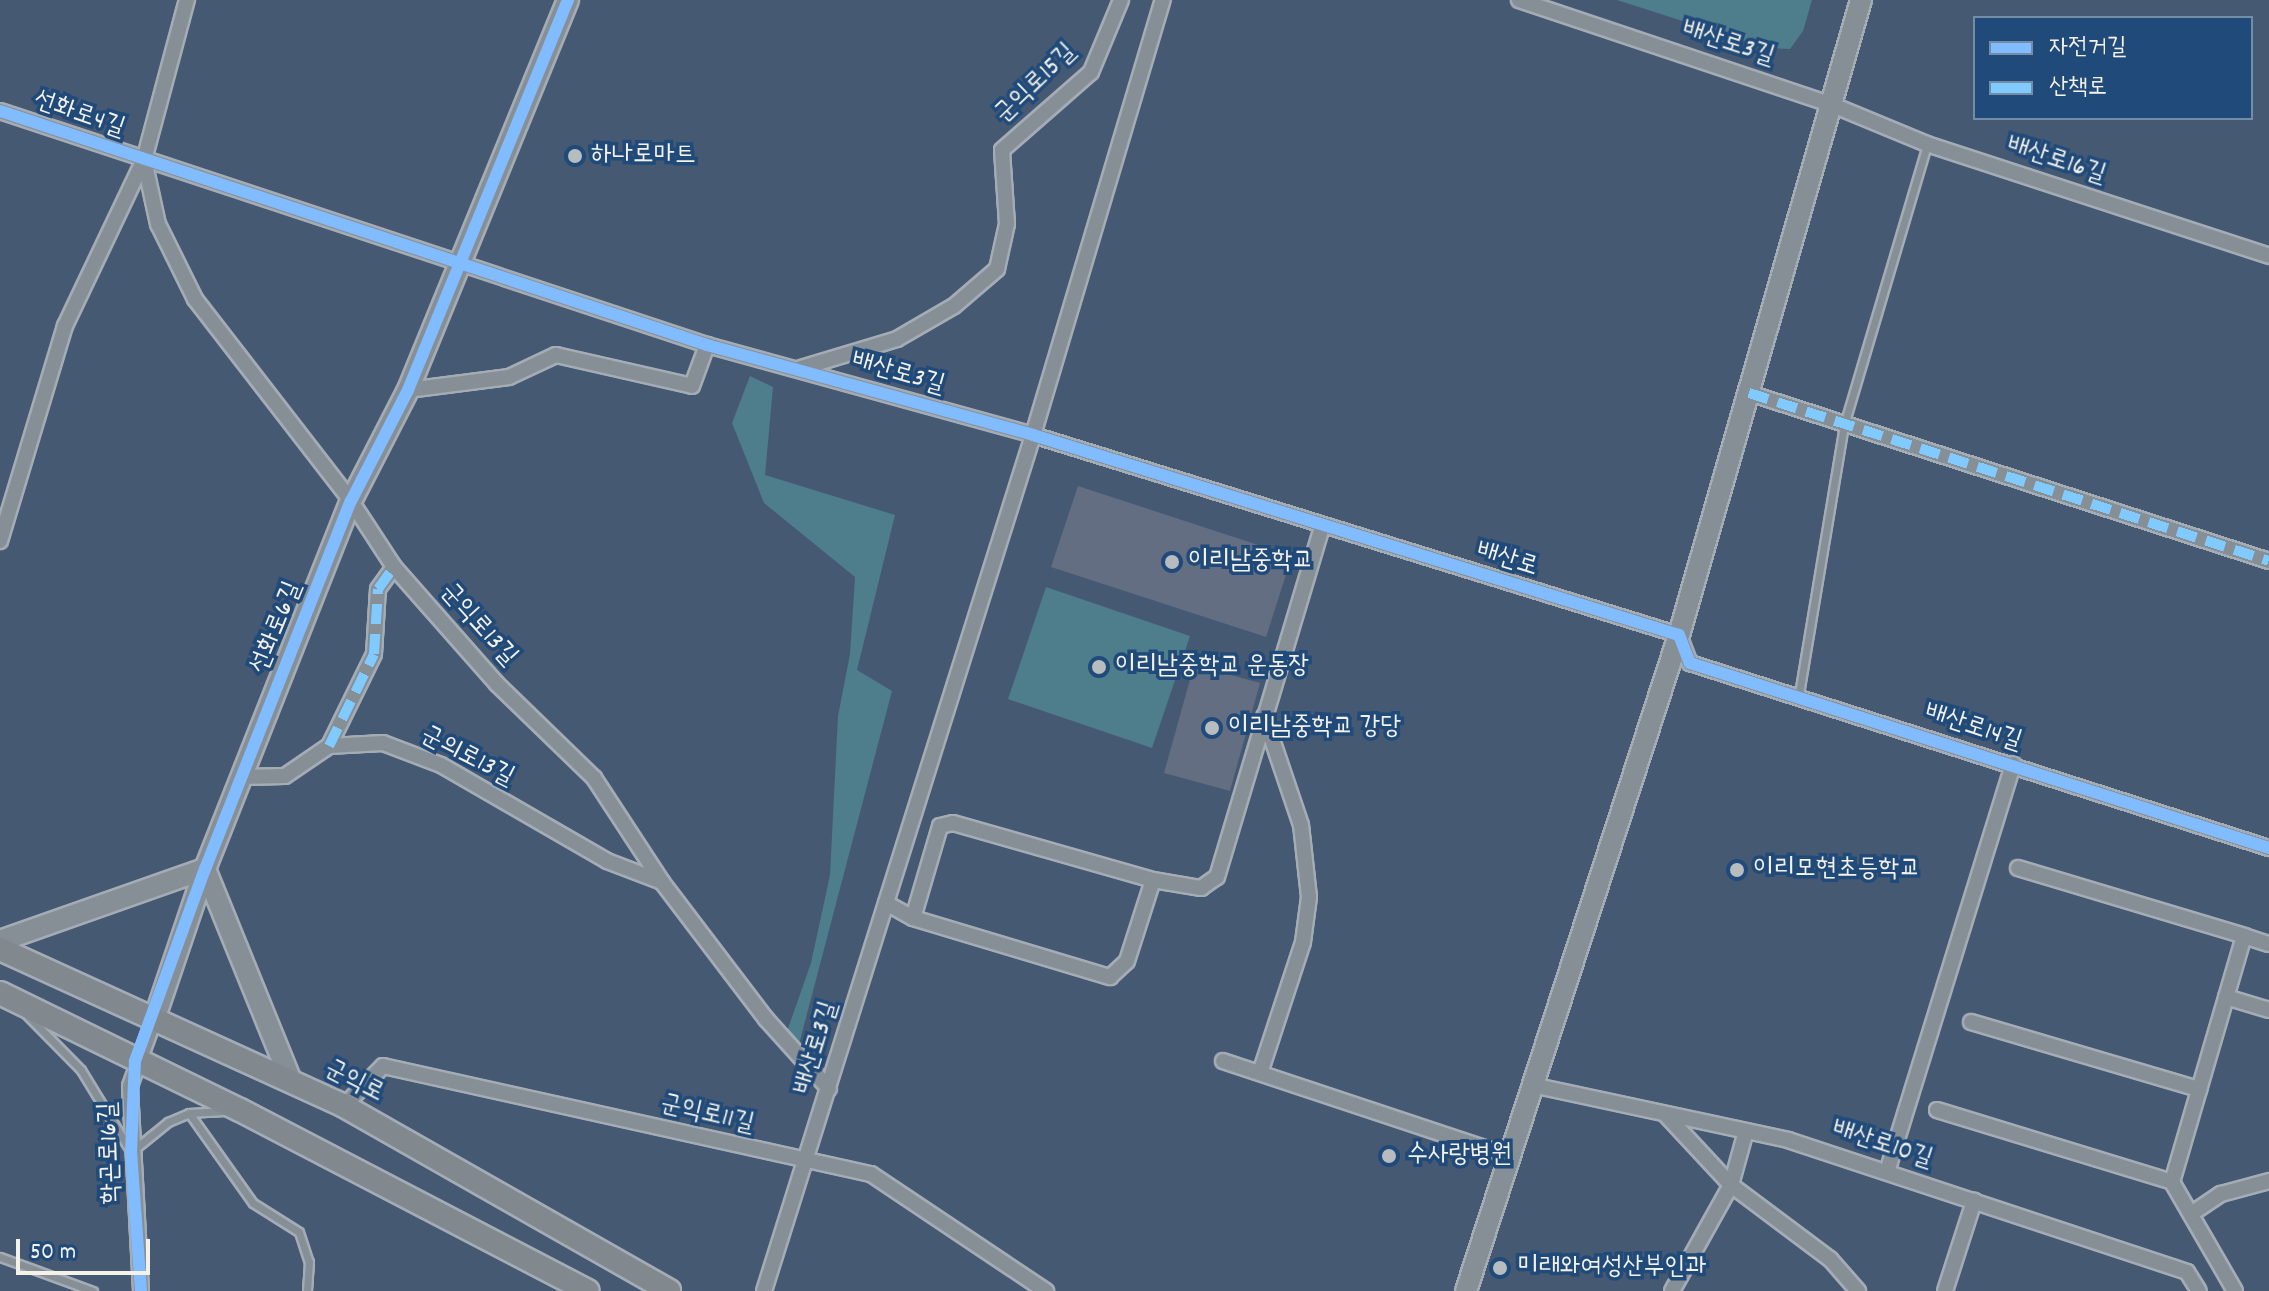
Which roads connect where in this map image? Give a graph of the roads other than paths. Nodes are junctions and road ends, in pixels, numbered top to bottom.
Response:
1 (187, 0) edge
2 (568, 0) edge
3 (1121, 0) edge
4 (1163, 0) edge
5 (1519, 0) edge
6 (1861, 0) edge
7 (1830, 104) junction
8 (0, 111) edge
9 (1927, 144) junction
10 (144, 160) junction
11 (2269, 256) edge
12 (462, 265) junction
13 (707, 345) junction
14 (801, 369) junction
15 (408, 390) junction
16 (1749, 393) junction
17 (1844, 425) junction
18 (1033, 435) junction
19 (351, 501) junction
20 (1322, 526) junction
21 (0, 541) edge
22 (2269, 561) edge
23 (394, 567) junction
24 (1679, 635) junction
25 (1799, 694) junction
26 (1264, 716) junction
27 (329, 746) junction
28 (2013, 764) junction
29 (241, 777) junction
30 (2269, 848) edge
31 (2018, 868) dead end
32 (205, 869) junction
33 (1153, 880) junction
34 (662, 882) junction
35 (886, 903) junction
36 (913, 918) junction
37 (2244, 936) junction
38 (0, 941) edge
39 (2269, 944) edge
40 (0, 949) edge
41 (6, 996) edge
42 (2226, 997) junction
43 (2269, 1010) edge
44 (155, 1017) junction
45 (1971, 1022) dead end
46 (135, 1061) junction
47 (1223, 1061) dead end
48 (1260, 1073) junction
49 (291, 1081) junction
50 (1532, 1085) junction
51 (829, 1089) junction
52 (2199, 1089) junction
53 (344, 1106) junction
54 (240, 1110) junction
55 (1937, 1110) dead end
56 (189, 1113) junction
57 (1664, 1113) junction
58 (1746, 1131) junction
59 (131, 1152) junction
60 (1508, 1156) junction
61 (807, 1162) junction
62 (1887, 1172) junction
63 (2269, 1181) edge
64 (2172, 1182) junction
65 (1731, 1185) junction
66 (1974, 1201) junction
67 (2191, 1214) junction
68 (0, 1257) edge
69 (93, 1291) edge
70 (141, 1291) edge
71 (307, 1291) edge
72 (588, 1291) edge
73 (669, 1291) edge
74 (764, 1291) edge
75 (1046, 1291) edge
76 (1466, 1291) edge
77 (1672, 1291) edge
78 (1858, 1291) edge
79 (1945, 1291) edge
80 (2199, 1291) edge
81 (2235, 1291) edge

1 - 10 street, 선화로4길
2 - 12 street, 선화로6길
3 - 14 street, 군익로15길
4 - 18 street, 배산로3길
5 - 7 street, 배산로3길
6 - 7 street
7 - 9 street, 배산로16길
7 - 16 street
8 - 10 street, 선화로4길
9 - 11 street, 배산로16길
9 - 17 lane
10 - 12 street
10 - 19 street, 군익로13길
10 - 21 street, 선화로4길
12 - 13 street, 배산로3길
12 - 15 street, 선화로6길
13 - 14 street, 배산로3길
13 - 15 street
14 - 18 street, 배산로3길
15 - 19 street, 선화로6길
16 - 17 street
16 - 24 street
17 - 22 street
17 - 25 lane
18 - 20 street, 배산로3길
18 - 35 street, 배산로3길
19 - 23 street, 군익로13길
19 - 29 street, 선화로6길
20 - 24 street, 배산로
20 - 26 street
23 - 27 street
23 - 34 street, 군익로13길
24 - 25 street, 배산로14길
24 - 50 street
25 - 28 street, 배산로14길
26 - 33 street
26 - 48 street
27 - 29 street
27 - 34 street, 군의로13길
28 - 30 street, 배산로14길
28 - 62 street, 배산로14길
29 - 32 street, 선화로6길
31 - 37 street
32 - 38 street
32 - 44 street, 선화로6길
32 - 49 street
33 - 36 street
33 - 36 street
34 - 51 street, 군익로13길
35 - 36 street
35 - 51 street, 배산로3길
37 - 39 street
37 - 42 street
40 - 44 main road, 군익로
41 - 46 main road
41 - 59 lane
42 - 43 street
42 - 52 street
44 - 46 street, 학곤로16길
44 - 49 main road, 군익로
45 - 52 street
46 - 54 main road
46 - 59 street, 학곤로16길
47 - 48 street
48 - 60 street
49 - 53 main road, 군익로
50 - 57 street, 배산로10길
50 - 60 street
51 - 61 street, 배산로3길
52 - 64 street
53 - 61 street, 군익로11길
53 - 73 main road, 군익로
54 - 56 lane
54 - 72 main road
55 - 64 street
56 - 59 lane
56 - 71 lane
57 - 58 street, 배산로10길
57 - 65 street
58 - 62 street, 배산로10길
58 - 65 street
59 - 70 street, 학곤로16길
60 - 76 street
61 - 74 street
61 - 75 street, 군익로11길
62 - 66 street, 배산로10길
63 - 67 street
64 - 67 street
65 - 77 street
65 - 78 street
66 - 79 street
66 - 80 street, 배산로10길
67 - 81 street
68 - 69 lane

